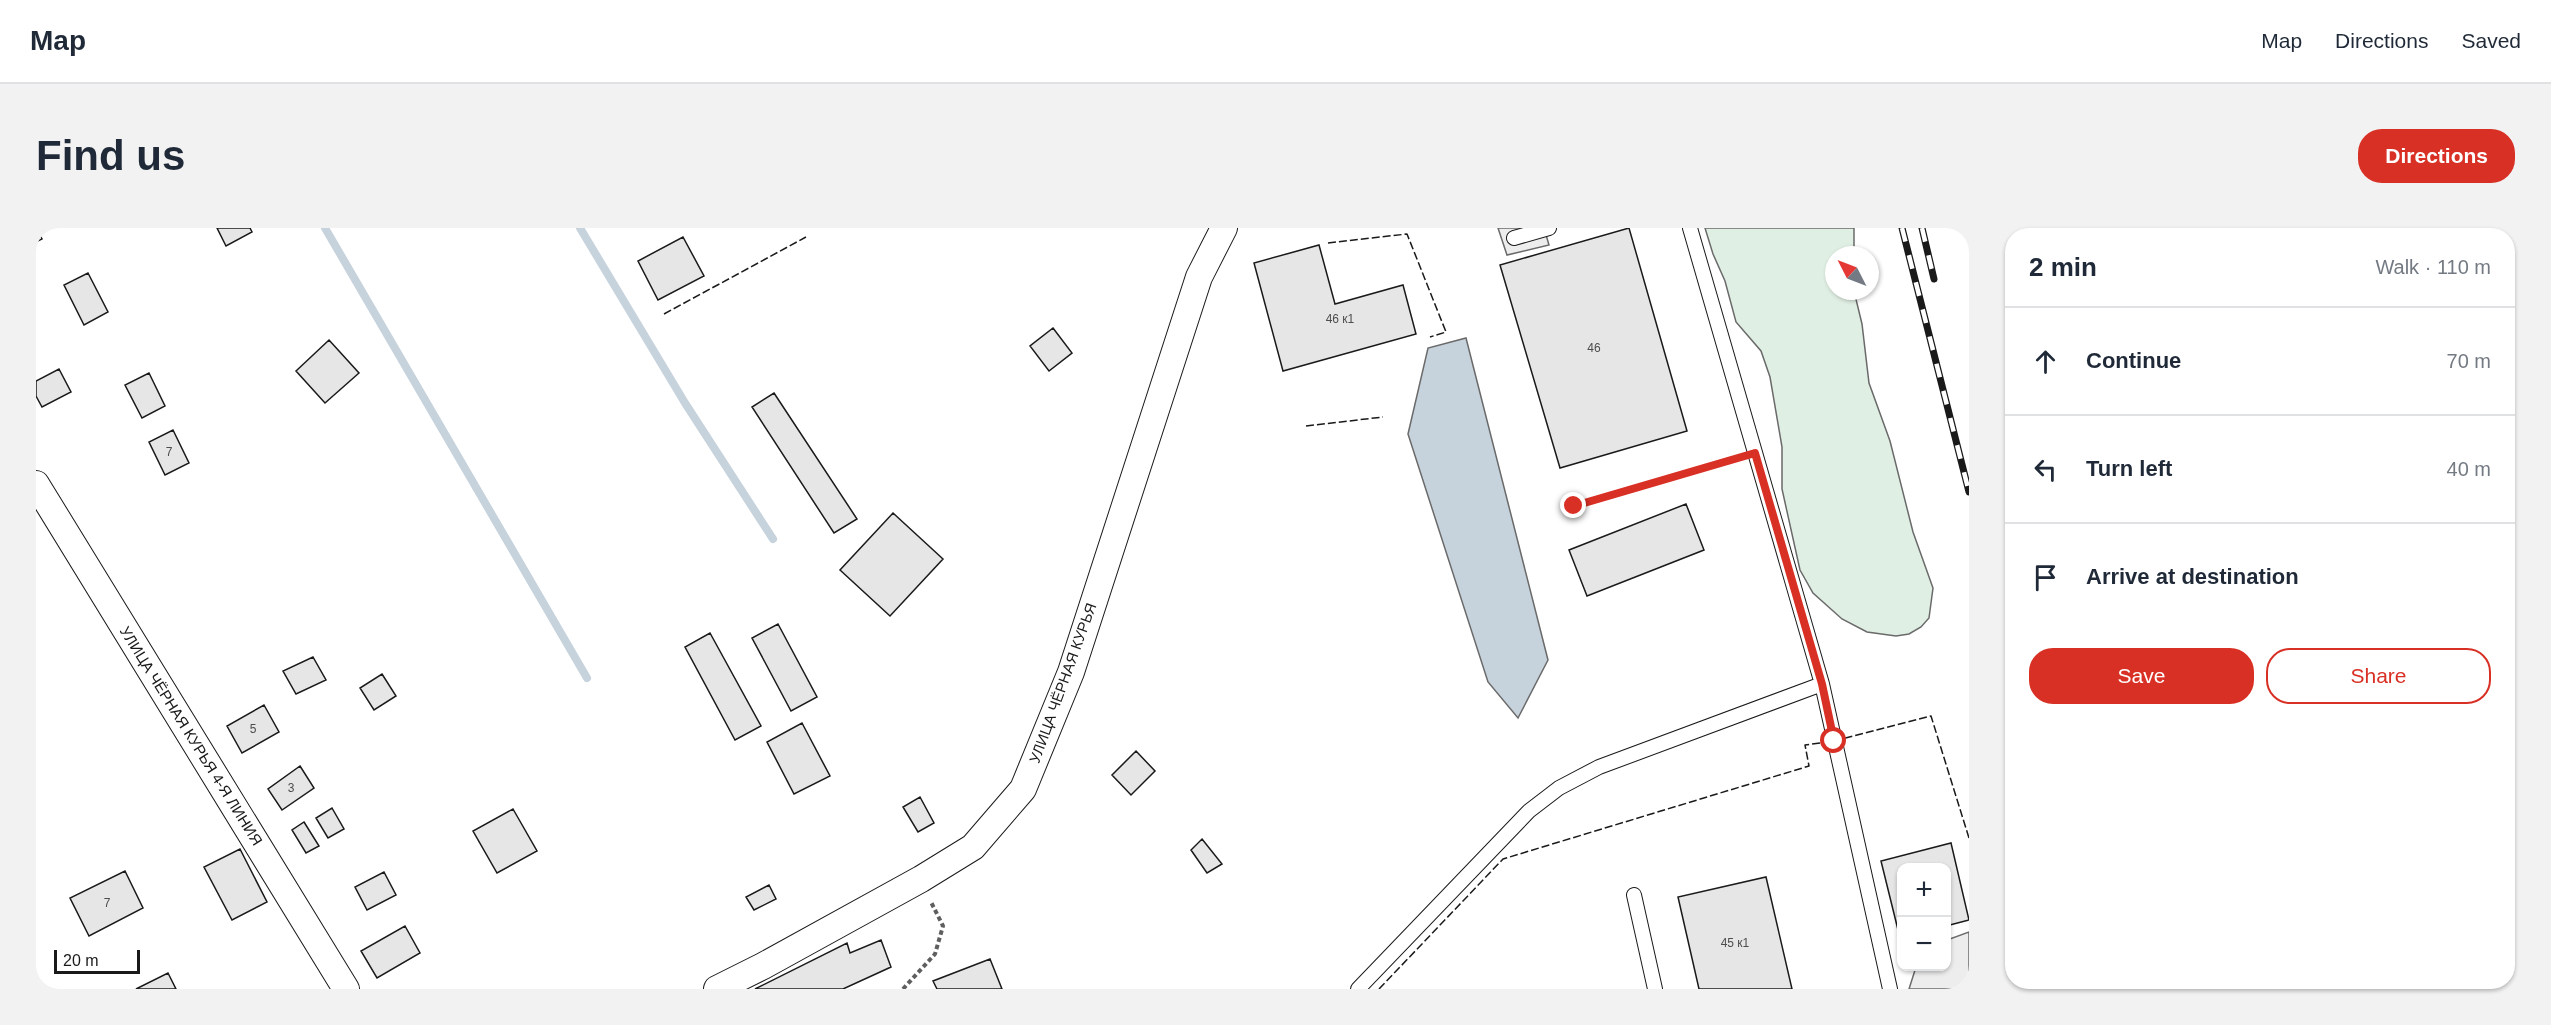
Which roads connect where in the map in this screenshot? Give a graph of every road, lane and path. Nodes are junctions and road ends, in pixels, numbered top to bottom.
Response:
1 (1224, 228) edge
2 (1549, 228) edge
3 (1690, 228) edge
4 (1514, 238) dead end
5 (1755, 453) junction
6 (36, 484) edge
7 (1574, 506) dead end
8 (1822, 684) junction
9 (921, 879) junction
10 (1634, 895) dead end
11 (346, 989) edge
12 (717, 989) edge
13 (903, 989) edge
14 (1358, 989) edge
15 (1655, 989) edge
16 (1890, 989) edge

1 - 9 street, УЛИЦА ЧЁРНАЯ КУРЬЯ
2 - 4 lane
3 - 5 lane
5 - 7 path
5 - 8 lane
6 - 11 street, УЛИЦА ЧЁРНАЯ КУРЬЯ 4-Я ЛИНИЯ
8 - 14 lane
8 - 16 lane
9 - 12 street, УЛИЦА ЧЁРНАЯ КУРЬЯ
9 - 13 path
10 - 15 lane

